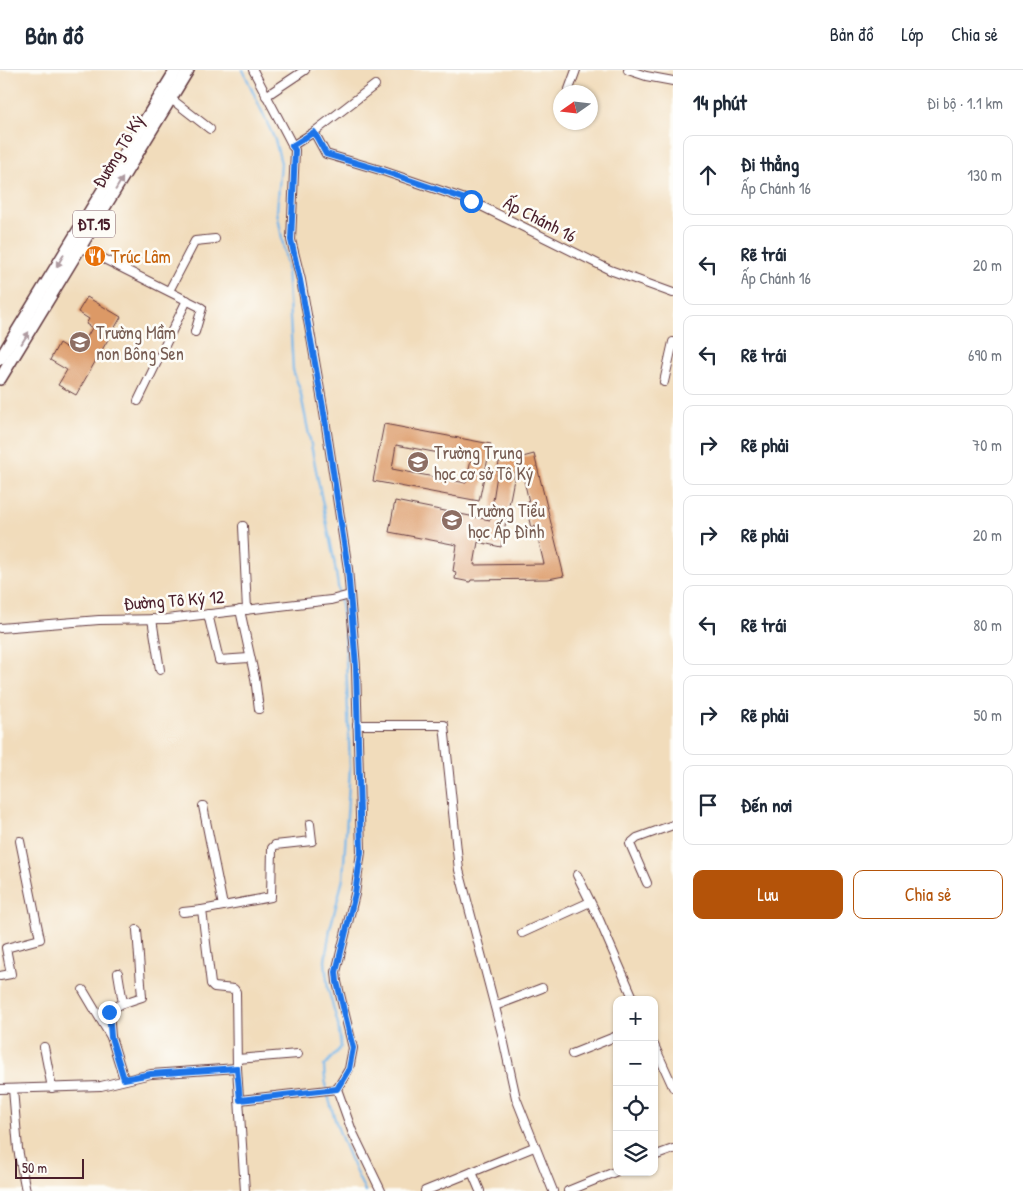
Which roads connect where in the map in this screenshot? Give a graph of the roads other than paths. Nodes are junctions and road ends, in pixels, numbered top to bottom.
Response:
1 (176, 70) edge
2 (188, 70) edge
3 (253, 70) edge
4 (305, 70) edge
5 (576, 70) edge
6 (628, 70) edge
7 (673, 81) edge
8 (375, 85) dead end
9 (571, 85) edge
10 (266, 96) junction
11 (170, 98) junction
12 (210, 129) dead end
13 (314, 132) junction
14 (292, 146) junction
15 (215, 239) dead end
16 (80, 247) junction
17 (169, 291) junction
18 (673, 293) edge
19 (187, 300) junction
20 (195, 332) dead end
21 (673, 342) edge
22 (0, 359) edge
23 (0, 378) edge
24 (664, 382) dead end
25 (138, 401) dead end
26 (242, 526) dead end
27 (347, 595) junction
28 (243, 610) junction
29 (208, 614) junction
30 (152, 619) junction
31 (0, 628) edge
32 (249, 658) junction
33 (160, 670) dead end
34 (259, 709) dead end
35 (358, 725) junction
36 (203, 806) dead end
37 (310, 824) dead end
38 (673, 825) edge
39 (20, 841) dead end
40 (577, 875) dead end
41 (647, 883) dead end
42 (590, 902) junction
43 (223, 906) junction
44 (202, 910) junction
45 (183, 912) dead end
46 (137, 930) dead end
47 (522, 932) dead end
48 (118, 972) dead end
49 (0, 976) edge
50 (542, 988) dead end
51 (83, 990) dead end
52 (632, 996) edge
53 (123, 1003) junction
54 (495, 1006) junction
55 (111, 1037) junction
56 (613, 1038) edge
57 (44, 1046) dead end
58 (298, 1054) dead end
59 (572, 1054) dead end
60 (658, 1054) edge
61 (237, 1059) junction
62 (237, 1068) junction
63 (124, 1079) junction
64 (673, 1087) edge
65 (0, 1088) edge
66 (52, 1088) junction
67 (14, 1089) junction
68 (335, 1090) junction
69 (240, 1100) junction
70 (534, 1147) junction
71 (673, 1149) edge
72 (658, 1155) edge
73 (472, 1172) junction
74 (613, 1173) edge
75 (26, 1191) edge
76 (245, 1191) edge
77 (381, 1191) edge
78 (425, 1191) edge
79 (480, 1191) edge
80 (553, 1191) edge
81 (568, 1191) edge

1 -> 22 main road, Đường Tô Ký / ĐT.15
2 - 11 main road, Đường Tô Ký / ĐT.15
3 - 10 street
4 - 10 street
5 - 9 street
6 - 7 street
8 - 13 street
10 - 14 street
11 - 12 street
16 -> 11 main road, Đường Tô Ký / ĐT.15
13 - 14 street
13 - 18 street, Ấp Chánh 16
14 - 27 street
15 - 17 street
16 - 17 street
23 -> 16 main road, Đường Tô Ký / ĐT.15
17 - 19 street
19 - 20 street
19 - 25 street
21 - 24 street
26 - 28 street
27 - 28 street, Đường Tô Ký 12
27 - 35 street
28 - 29 street, Đường Tô Ký 12
28 - 32 street
29 - 30 street, Đường Tô Ký 12
29 - 32 street
30 - 31 street, Đường Tô Ký 12
30 - 33 street
32 - 34 street
35 - 54 street
35 - 68 street
36 - 43 street
37 - 43 street
38 - 41 street
39 - 49 street
40 - 42 street
42 - 47 street
42 - 52 street
43 - 44 street
44 - 45 street
44 - 61 street
46 - 53 street
48 - 53 street
50 - 54 street
51 - 55 street
53 - 55 street
54 - 70 street
55 - 63 street
56 - 59 street
57 - 66 street
58 - 61 street
60 - 64 street
61 - 62 street
62 - 63 street
62 - 69 street
63 - 66 street
65 - 67 street
66 - 67 street
67 - 75 street
68 - 69 street
68 - 77 street
69 - 76 street
70 - 73 street
70 - 80 street
71 - 72 street
73 - 78 street
73 - 79 street
74 - 81 street

